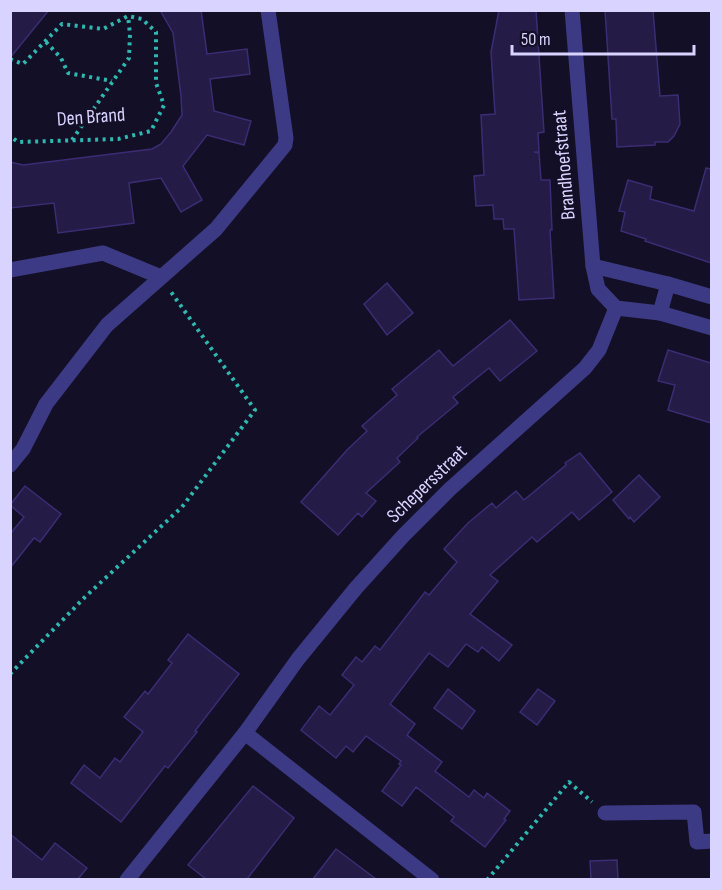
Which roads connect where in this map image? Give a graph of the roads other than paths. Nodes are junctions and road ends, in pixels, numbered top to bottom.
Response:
1 (268, 10) edge
2 (572, 10) edge
3 (593, 266) junction
4 (10, 270) edge
5 (161, 277) junction
6 (668, 284) junction
7 (711, 297) edge
8 (616, 308) junction
9 (660, 313) junction
10 (711, 327) edge
11 (10, 465) edge
12 (245, 733) junction
13 (605, 813) road end
14 (711, 841) edge
15 (127, 879) edge
16 (432, 879) edge

1 - 5 street
2 - 3 street, Brandhoefstraat
3 - 6 street
3 - 8 street, Brandhoefstraat
4 - 5 street
5 - 11 street
6 - 7 street
6 - 9 street
8 - 9 street
8 - 12 street, Schepersstraat
9 - 10 street
12 - 15 street, Schepersstraat
12 - 16 street
13 - 14 street

